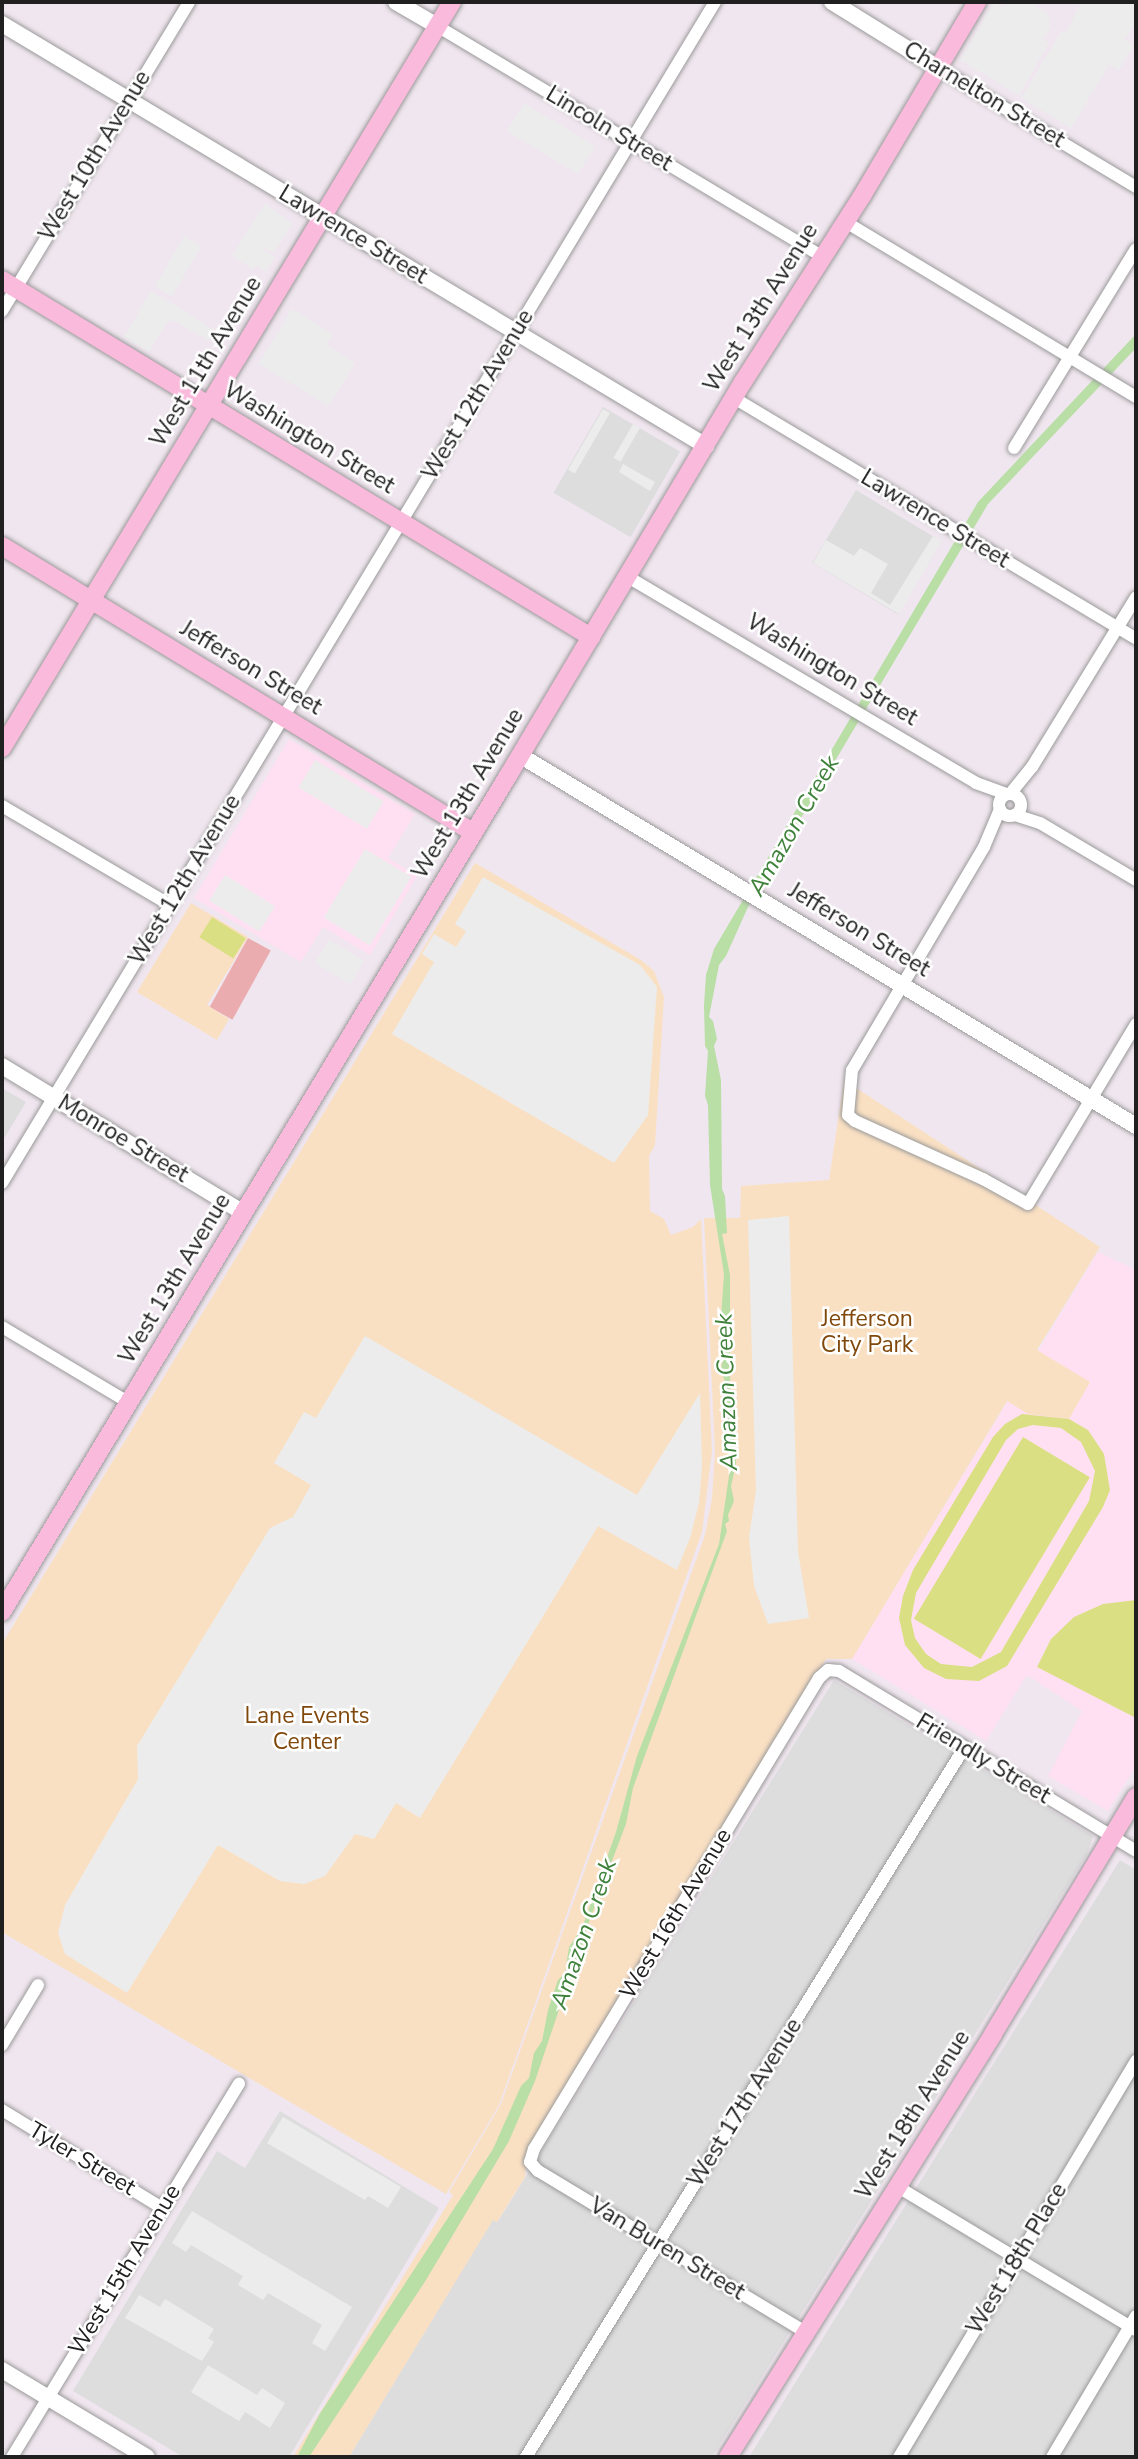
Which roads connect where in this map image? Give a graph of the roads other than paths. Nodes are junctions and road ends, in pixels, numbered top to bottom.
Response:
1 (189, 2) edge
2 (396, 2) edge
3 (452, 2) edge
4 (715, 2) edge
5 (832, 2) edge
6 (977, 2) edge
7 (2, 24) edge
8 (437, 26) junction
9 (938, 68) junction
10 (128, 100) junction
11 (630, 142) junction
12 (1136, 187) edge
13 (322, 217) junction
14 (844, 221) junction
15 (1136, 249) edge
16 (822, 256) junction
17 (8, 284) edge
18 (2, 311) edge
19 (515, 332) junction
20 (1070, 357) junction
21 (1136, 397) edge
22 (734, 398) junction
23 (208, 407) junction
24 (706, 446) junction
25 (1014, 448) dead end
26 (401, 522) junction
27 (2, 546) edge
28 (628, 577) junction
29 (1136, 597) edge
30 (92, 599) junction
31 (1118, 628) junction
32 (591, 638) junction
33 (1136, 639) edge
34 (284, 716) junction
35 (2, 748) edge
36 (521, 756) junction
37 (1010, 805) junction
38 (2, 806) edge
39 (474, 832) junction
40 (1136, 880) edge
41 (170, 905) junction
42 (904, 985) junction
43 (1136, 1024) edge
44 (2, 1066) edge
45 (54, 1097) junction
46 (1091, 1099) junction
47 (1136, 1126) edge
48 (2, 1183) edge
49 (244, 1213) junction
50 (2, 1327) edge
51 (128, 1402) junction
52 (7, 1591) edge
53 (2, 1612) edge
54 (828, 1670) joint
55 (964, 1748) junction
56 (1136, 1797) edge
57 (1113, 1837) junction
58 (1136, 1851) edge
59 (38, 1985) dead end
60 (2, 2045) edge
61 (1136, 2061) edge
62 (239, 2084) dead end
63 (2, 2110) edge
64 (530, 2162) joint
65 (898, 2187) junction
66 (162, 2208) junction
67 (658, 2244) junction
68 (1018, 2259) junction
69 (1134, 2324) edge
70 (807, 2333) junction
71 (2, 2370) edge
72 (48, 2398) junction
73 (12, 2457) edge
74 (147, 2457) edge
75 (526, 2457) edge
76 (728, 2457) edge
77 (899, 2457) edge
78 (1052, 2457) edge

1 - 10 street, West 10th Avenue
2 - 8 street, Lincoln Street
3 - 8 main road, West 11th Avenue
4 - 11 street, West 12th Avenue
5 - 9 street, Charnelton Street
6 - 9 main road, West 13th Avenue
7 - 10 street, Lawrence Street
8 - 11 street, Lincoln Street
8 - 13 main road, West 11th Avenue
9 - 12 street, Charnelton Street
9 - 14 main road, West 13th Avenue
10 - 13 street, Lawrence Street
10 - 17 street, West 10th Avenue
11 - 16 street, Lincoln Street
11 - 19 street, West 12th Avenue
13 - 19 street, Lawrence Street
13 - 23 main road, West 11th Avenue
14 - 16 main road, West 13th Avenue
14 - 20 street
15 - 20 street
16 - 22 main road, West 13th Avenue
17 - 18 street, West 10th Avenue
17 - 23 main road, Washington Street
19 - 24 street, Lawrence Street
19 - 26 street, West 12th Avenue
20 - 21 street
20 - 25 street
22 - 24 main road, West 13th Avenue
22 - 31 street, Lawrence Street
23 - 26 main road, Washington Street
23 - 30 main road, West 11th Avenue
24 - 28 main road, West 13th Avenue
26 - 32 main road, Washington Street
26 - 34 street, West 12th Avenue
27 - 30 main road, Jefferson Street
28 - 32 main road, West 13th Avenue
28 - 37 street, Washington Street
29 - 31 street
30 - 34 main road, Jefferson Street
30 - 35 main road, West 11th Avenue
31 - 33 street, Lawrence Street
31 - 37 street
32 - 36 main road, West 13th Avenue
34 - 39 main road, Jefferson Street
34 - 41 street, West 12th Avenue
36 - 39 main road, West 13th Avenue
36 - 42 street, Jefferson Street
37 - 40 street, Washington Street
37 - 42 street
38 - 41 street
39 - 49 main road, West 13th Avenue
41 - 45 street, West 12th Avenue
42 - 46 street, Jefferson Street
42 - 46 street
43 - 46 street
44 - 45 street, Monroe Street
45 - 48 street, West 12th Avenue
45 - 49 street, Monroe Street
46 - 47 street, Jefferson Street
49 - 51 main road, West 13th Avenue
50 - 51 street
51 - 52 main road, West 13th Avenue
52 - 53 main road, West 13th Avenue
54 - 55 street, Friendly Street
54 - 64 street, West 16th Avenue
55 - 57 street, Friendly Street
55 - 67 street, West 17th Avenue
56 - 57 main road, West 18th Avenue
57 - 58 street, Friendly Street
57 - 65 main road, West 18th Avenue
59 - 60 street
61 - 68 street, West 18th Place
62 - 66 street, West 15th Avenue
63 - 66 street, Tyler Street
64 - 67 street, Van Buren Street
65 - 68 street
65 - 70 main road, West 18th Avenue
66 - 72 street, West 15th Avenue
67 - 70 street, Van Buren Street
67 - 75 street, West 17th Avenue
68 - 69 street
68 - 77 street, West 18th Place
69 - 78 street
70 - 76 main road, West 18th Avenue
71 - 72 street
72 - 73 street, West 15th Avenue
72 - 74 street

